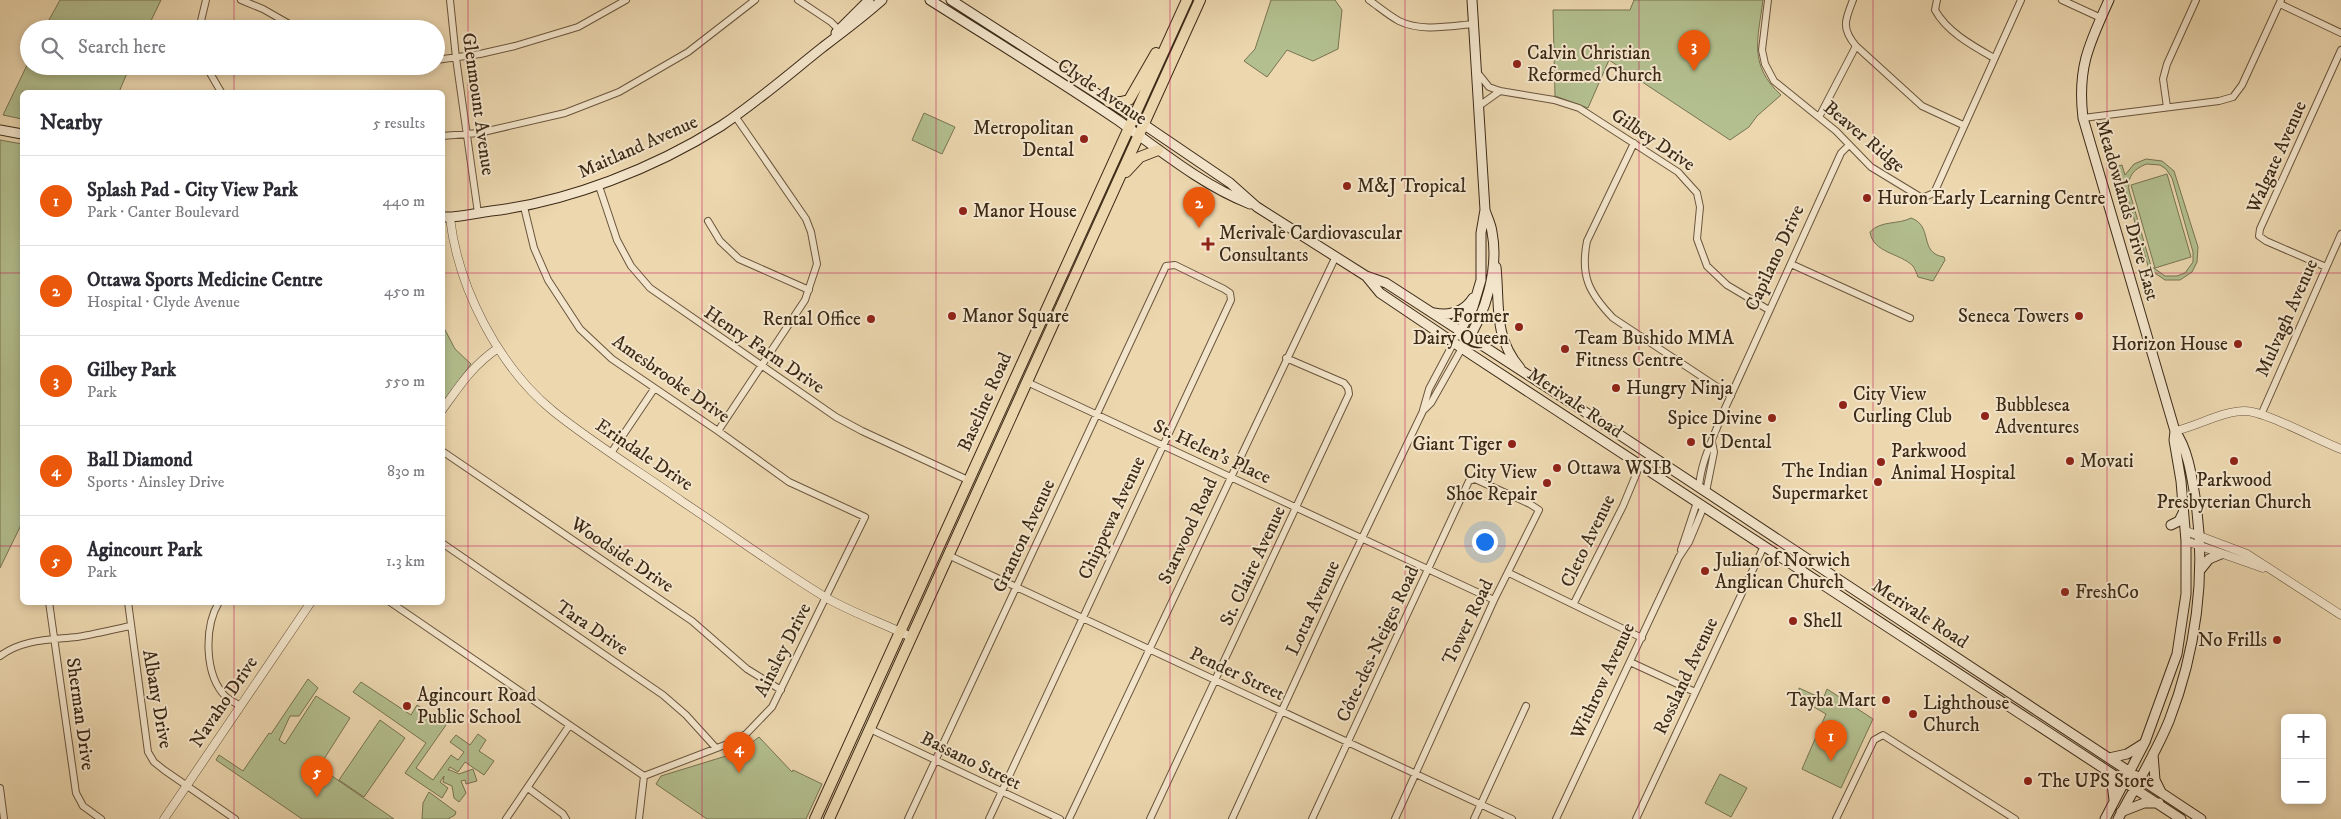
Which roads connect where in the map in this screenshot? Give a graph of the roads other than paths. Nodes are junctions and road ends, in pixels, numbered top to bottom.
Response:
1 (206, 0) edge
2 (241, 0) edge
3 (450, 0) edge
4 (626, 0) edge
5 (755, 0) edge
6 (798, 0) edge
7 (869, 0) edge
8 (882, 0) edge
9 (930, 0) edge
10 (951, 0) edge
11 (1187, 0) edge
12 (1200, 0) edge
13 (1369, 0) edge
14 (1472, 0) edge
15 (1768, 0) edge
16 (1854, 0) edge
17 (1937, 0) edge
18 (2021, 0) edge
19 (2062, 0) edge
20 (2109, 0) edge
21 (2196, 0) edge
22 (2280, 2) edge
23 (2101, 18) junction
24 (201, 20) edge
25 (283, 20) edge
26 (985, 22) junction
27 (1176, 23) junction
28 (1474, 24) junction
29 (974, 28) junction
30 (840, 32) junction
31 (2341, 32) edge
32 (1856, 46) junction
33 (2341, 50) edge
34 (456, 58) junction
35 (1994, 58) junction
36 (445, 59) edge
37 (1477, 72) junction
38 (211, 75) edge
39 (220, 90) edge
40 (1500, 91) junction
41 (1109, 102) junction
42 (1479, 106) junction
43 (2167, 107) junction
44 (735, 116) junction
45 (1819, 117) junction
46 (1133, 118) junction
47 (2083, 118) junction
48 (1143, 124) junction
49 (1963, 125) junction
50 (1128, 128) junction
51 (0, 130) edge
52 (20, 134) edge
53 (467, 135) junction
54 (1138, 135) junction
55 (445, 136) edge
56 (1634, 143) junction
57 (1849, 145) junction
58 (1158, 150) junction
59 (1117, 182) junction
60 (599, 186) junction
61 (524, 207) junction
62 (1257, 207) junction
63 (1485, 210) junction
64 (478, 212) junction
65 (446, 218) edge
66 (708, 221) dead end
67 (2341, 234) edge
68 (1493, 245) junction
69 (1336, 256) junction
70 (1791, 264) junction
71 (1166, 266) joint
72 (2326, 268) junction
73 (1366, 276) junction
74 (809, 290) junction
75 (1479, 290) junction
76 (1769, 310) junction
77 (1429, 312) junction
78 (1043, 317) junction
79 (1910, 318) dead end
80 (1053, 322) junction
81 (1460, 332) junction
82 (1469, 338) junction
83 (1454, 342) junction
84 (498, 348) junction
85 (1462, 348) junction
86 (1286, 358) junction
87 (760, 365) junction
88 (1525, 374) junction
89 (1027, 382) junction
90 (654, 389) junction
91 (1731, 396) junction
92 (445, 406) edge
93 (1423, 411) junction
94 (1097, 415) junction
95 (2261, 415) junction
96 (718, 430) junction
97 (2175, 431) junction
98 (1163, 446) junction
99 (2341, 450) edge
100 (445, 452) edge
101 (611, 453) junction
102 (1640, 465) junction
103 (1230, 477) junction
104 (970, 481) junction
105 (1469, 481) joint
106 (1703, 489) junction
107 (1700, 504) junction
108 (1297, 509) junction
109 (2184, 510) junction
110 (866, 516) joint
111 (2171, 526) dead end
112 (2186, 531) junction
113 (2199, 535) junction
114 (1362, 539) junction
115 (2186, 541) junction
116 (445, 545) edge
117 (1764, 546) junction
118 (2200, 546) junction
119 (2221, 554) junction
120 (948, 555) junction
121 (2201, 569) junction
122 (1428, 570) junction
123 (2269, 570) junction
124 (1509, 573) junction
125 (1016, 588) junction
126 (826, 598) junction
127 (1494, 600) junction
128 (1574, 603) junction
129 (49, 605) edge
130 (128, 605) edge
131 (217, 605) edge
132 (309, 605) edge
133 (394, 605) edge
134 (2341, 615) edge
135 (1895, 616) junction
136 (1082, 619) junction
137 (1886, 625) junction
138 (130, 626) junction
139 (901, 632) junction
140 (911, 637) junction
141 (1642, 638) junction
142 (54, 639) junction
143 (1150, 650) junction
144 (0, 656) edge
145 (1630, 662) junction
146 (1216, 681) junction
147 (781, 690) junction
148 (1696, 692) junction
149 (239, 706) junction
150 (1526, 706) dead end
151 (1282, 712) junction
152 (569, 726) junction
153 (870, 729) junction
154 (1349, 742) junction
155 (2145, 742) junction
156 (716, 748) junction
157 (2153, 753) junction
158 (2109, 758) junction
159 (936, 760) junction
160 (2104, 767) junction
161 (2130, 772) junction
162 (1414, 774) junction
163 (644, 776) junction
164 (2140, 778) junction
165 (2125, 781) junction
166 (187, 786) junction
167 (0, 788) edge
168 (528, 788) junction
169 (2135, 788) junction
170 (1001, 792) junction
171 (2161, 792) junction
172 (2113, 803) junction
173 (2158, 803) junction
174 (1481, 804) junction
175 (2008, 815) junction
176 (2119, 816) edge
177 (4, 819) edge
178 (101, 819) edge
179 (164, 819) edge
180 (235, 819) edge
181 (506, 819) edge
182 (566, 819) edge
183 (639, 819) edge
184 (815, 819) edge
185 (829, 819) edge
186 (908, 819) edge
187 (989, 819) edge
188 (1060, 819) edge
189 (1069, 819) edge
190 (1150, 819) edge
191 (1232, 819) edge
192 (1312, 819) edge
193 (1395, 819) edge
194 (1474, 819) edge
195 (1512, 819) edge
196 (1556, 819) edge
197 (1636, 819) edge
198 (1836, 819) edge
199 (2002, 819) edge
200 (2015, 819) edge
201 (2105, 819) edge
202 (2181, 819) edge
203 (2201, 819) edge

1 - 24 street
2 - 25 street
3 - 34 street, Glenmount Avenue
4 - 34 street
5 - 53 street
6 - 30 street
7 - 30 main road, Maitland Avenue
8 - 30 main road, Maitland Avenue
9 - 29 main road, Clyde Avenue
10 - 26 main road, Clyde Avenue
11 - 27 main road, Baseline Road
12 - 48 main road, Baseline Road
13 - 28 street
14 - 28 main road
15 - 45 street, Beaver Ridge
16 - 32 street
17 - 35 street
18 - 35 street, Beaver Ridge
19 - 23 street
20 - 23 main road, Meadowlands Drive East
21 - 43 street
22 - 31 street
22 - 43 street
23 - 47 main road, Meadowlands Drive East
26 - 29 main road
26 - 41 main road, Clyde Avenue
27 - 41 main road
27 - 46 main road, Baseline Road
28 - 37 main road
29 - 50 main road, Clyde Avenue
30 - 44 main road, Maitland Avenue
32 - 45 street
32 - 49 street
33 - 72 street, Walgate Avenue
34 - 36 street
34 - 53 street, Glenmount Avenue
35 - 49 street, Beaver Ridge
37 - 40 street, Gilbey Drive
37 - 42 main road
38 - 39 street
40 - 42 street
40 - 56 street, Gilbey Drive
41 - 46 main road, Clyde Avenue
42 - 63 main road
43 - 47 street
44 - 60 main road, Maitland Avenue
44 - 74 street
45 - 57 street, Beaver Ridge
46 - 48 main road, Clyde Avenue
46 - 50 main road, Baseline Road
47 - 97 main road, Meadowlands Drive East
48 - 54 main road, Baseline Road
48 - 62 main road, Clyde Avenue
49 - 57 street, Beaver Ridge
50 - 54 main road, Clyde Avenue
50 - 78 main road, Baseline Road
51 - 52 main road
53 - 55 street
53 - 64 street, Glenmount Avenue
54 - 58 main road, Clyde Avenue
54 - 59 main road, Baseline Road
56 - 76 street, Gilbey Drive
56 - 91 street
57 - 70 street, Capilano Drive
58 - 59 main road
58 - 62 main road, Clyde Avenue
59 - 80 main road, Baseline Road
60 - 61 main road, Maitland Avenue
60 - 87 street, Henry Farm Drive
61 - 64 main road, Maitland Avenue
61 - 90 street, Amesbrooke Drive
62 - 69 main road, Clyde Avenue
63 - 68 main road
63 - 75 main road
64 - 65 main road, Maitland Avenue
65 - 84 street, Erindale Drive
66 - 74 street
67 - 72 street, Mulvagh Avenue
68 - 82 main road
68 - 88 main road
69 - 73 main road, Clyde Avenue
69 - 86 street, Starwood Road
70 - 76 street, Capilano Drive
70 - 79 street
71 - 94 street, Granton Avenue
71 - 98 street, Chippewa Avenue
72 - 95 street, Mulvagh Avenue
73 - 77 main road, Clyde Avenue
73 - 83 main road, Clyde Avenue
74 - 87 street
75 - 77 main road
75 - 81 main road
76 - 91 street, Capilano Drive
77 - 81 main road, Clyde Avenue
78 - 80 main road
78 - 104 main road, Baseline Road
80 - 89 main road, Baseline Road
81 - 82 main road, Clyde Avenue
81 - 83 main road
82 - 85 main road
82 - 88 main road, Merivale Road
83 - 85 main road, Clyde Avenue
83 - 93 street, Lotta Avenue
84 - 92 street
84 - 101 street, Erindale Drive
85 - 93 street, Lotta Avenue
85 - 102 main road, Merivale Road
86 - 103 street, Starwood Road
86 - 108 street, St. Claire Avenue
87 - 96 street
87 - 104 street, Henry Farm Drive
88 - 106 main road, Merivale Road
89 - 94 street, St. Helen's Place
89 - 120 main road, Baseline Road
90 - 96 street, Amesbrooke Drive
90 - 101 street
91 - 106 street, Capilano Drive
93 - 114 street, Lotta Avenue
94 - 98 street, St. Helen's Place
94 - 125 street, Granton Avenue
95 - 97 street
95 - 99 street
96 - 110 street, Amesbrooke Drive
97 - 109 main road, Meadowlands Drive East
97 - 113 main road, Meadowlands Drive East
98 - 103 street, St. Helen's Place
98 - 136 street, Chippewa Avenue
100 - 147 street, Woodside Drive
101 - 126 street, Erindale Drive
102 - 107 main road, Merivale Road
102 - 128 street, Cleto Avenue
103 - 108 street, St. Helen's Place
103 - 143 street, Starwood Road
104 - 139 main road, Baseline Road
105 - 122 street, Côte-des-Neiges Road
105 - 124 street, Tower Road
106 - 107 street, Capilano Drive
106 - 135 main road, Merivale Road
107 - 117 main road, Merivale Road
107 - 141 street, Withrow Avenue
108 - 114 street, St. Helen's Place
108 - 146 street, St. Claire Avenue
109 - 111 main road
109 - 112 main road, Meadowlands Drive East
110 - 126 street, Ainsley Drive
112 - 113 street
112 - 115 main road, Meadowlands Drive East
113 - 118 main road, Meadowlands Drive East
113 - 123 street
114 - 122 street, St. Helen's Place
114 - 151 street, Lotta Avenue
115 - 118 street
115 - 155 main road, Meadowlands Drive East
116 - 156 street, Tara Drive
117 - 137 main road, Merivale Road
117 - 148 street, Rossland Avenue
118 - 119 street
118 - 121 main road, Meadowlands Drive East
119 - 121 main road
119 - 123 street
120 - 125 street, Pender Street
120 - 140 main road, Baseline Road
121 - 157 main road, Meadowlands Drive East
122 - 127 street, St. Helen's Place
122 - 154 street, Côte-des-Neiges Road
123 - 134 street
124 - 127 street, Tower Road
124 - 128 street
125 - 136 street, Pender Street
125 - 159 street, Granton Avenue
126 - 139 street, Erindale Drive
126 - 147 street, Ainsley Drive
127 - 162 street, Tower Road
128 - 141 street
129 - 142 street, Sherman Drive
130 - 138 street, Albany Drive
131 - 149 street
132 - 149 street, Navaho Drive
133 - 152 street
135 - 137 main road
135 - 158 main road, Merivale Road
136 - 143 street, Pender Street
136 - 170 street, Chippewa Avenue
137 - 160 main road, Merivale Road
138 - 142 street
138 - 166 street, Albany Drive
139 - 140 street, Erindale Drive
139 - 184 main road, Baseline Road
140 - 153 main road, Baseline Road
141 - 145 street, Withrow Avenue
142 - 144 street
142 - 178 street, Sherman Drive
143 - 146 street, Pender Street
143 - 189 street, Starwood Road
145 - 148 street
145 - 196 street, Withrow Avenue
146 - 151 street, Pender Street
146 - 190 street, St. Claire Avenue
147 - 156 street, Ainsley Drive
148 - 197 street, Rossland Avenue
149 - 166 street, Navaho Drive
150 - 174 street
151 - 154 street, Pender Street
151 - 191 street, Lotta Avenue
152 - 163 street
152 - 168 street
153 - 159 street, Bassano Street
153 - 185 main road, Baseline Road
154 - 162 street, Pender Street
154 - 192 street, Côte-des-Neiges Road
155 - 158 main road
155 - 161 main road, Meadowlands Drive East
156 - 163 street, Ainsley Drive
157 - 164 main road, Meadowlands Drive East
157 - 171 main road
158 - 161 main road, Merivale Road
159 - 170 street, Bassano Street
159 - 186 street, Granton Avenue
160 - 165 main road, Merivale Road
160 - 172 main road
161 - 164 main road, Merivale Road
161 - 165 main road, Meadowlands Drive East
162 - 174 street, Pender Street
162 - 193 street, Tower Road
163 - 183 street
164 - 169 main road, Meadowlands Drive East
164 - 171 main road, Merivale Road
165 - 169 main road, Merivale Road
165 - 172 main road, Meadowlands Drive East
166 - 179 street, Navaho Drive
166 - 180 street, Albany Drive
167 - 177 street
168 - 181 street
168 - 182 street
169 - 173 main road, Merivale Road
169 - 176 main road, Meadowlands Drive East
170 - 187 street, Chippewa Avenue
170 - 188 street, Bassano Street
171 - 203 main road, Merivale Road
172 - 201 main road, Meadowlands Drive East
173 - 176 main road
173 - 202 main road, Merivale Road
174 - 194 street
174 - 195 street, Pender Street
175 - 198 street
175 - 199 street
175 - 200 street

